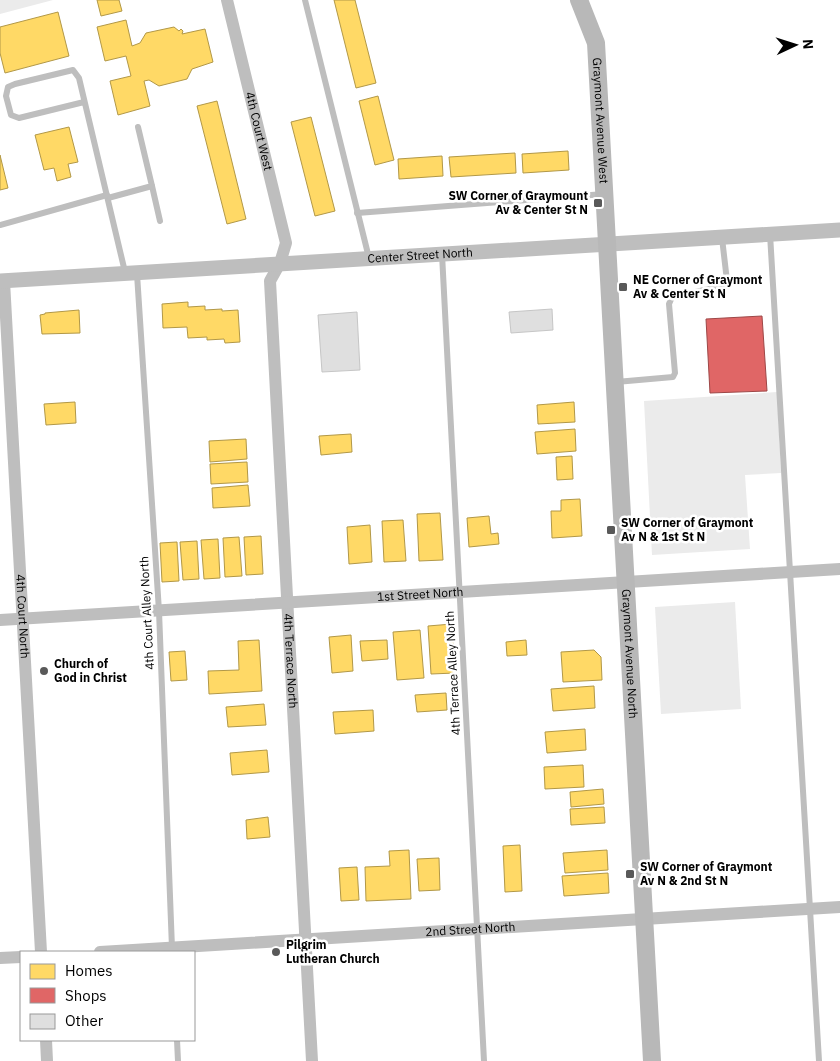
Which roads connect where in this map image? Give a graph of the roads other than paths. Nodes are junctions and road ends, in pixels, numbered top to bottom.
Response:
1 (227, 0) edge
2 (306, 0) edge
3 (578, 0) edge
4 (84, 102) junction
5 (138, 127) dead end
6 (152, 186) junction
7 (605, 194) junction
8 (107, 197) junction
9 (358, 213) junction
10 (160, 221) dead end
11 (0, 225) edge
12 (840, 230) edge
13 (770, 234) junction
14 (722, 238) junction
15 (608, 245) junction
16 (442, 254) junction
17 (369, 258) junction
18 (280, 263) junction
19 (132, 273) junction
20 (2, 281) edge
21 (615, 382) junction
22 (840, 569) edge
23 (789, 572) junction
24 (626, 582) junction
25 (460, 592) junction
26 (288, 603) junction
27 (158, 610) junction
28 (22, 619) junction
29 (0, 620) edge
30 (840, 907) edge
31 (810, 908) junction
32 (644, 919) junction
33 (477, 929) junction
34 (305, 940) junction
35 (172, 950) edge
36 (42, 951) edge
37 (136, 951) edge
38 (20, 957) edge
39 (0, 958) edge
40 (46, 1041) edge
41 (177, 1041) edge
42 (47, 1061) edge
43 (178, 1061) edge
44 (312, 1061) edge
45 (484, 1061) edge
46 (652, 1061) edge
47 (819, 1061) edge

1 - 18 street, 4th Court West
2 - 9 lane
3 - 7 main road, Graymont Avenue West
4 - 4 lane, 4th Court Alley North
4 - 8 lane, 4th Court Alley North
5 - 6 lane
6 - 8 lane
6 - 10 lane
7 - 9 lane
7 - 15 main road, Graymont Avenue West
8 - 11 lane
8 - 19 lane, 4th Court Alley North
9 - 17 lane
12 - 13 street, Center Street North
13 - 14 street, Center Street North
13 - 23 lane
14 - 15 street, Center Street North
14 - 21 lane
15 - 16 street, Center Street North
15 - 21 main road, Graymont Avenue North
16 - 17 street, Center Street North
16 - 25 lane, 4th Terrace Alley North
17 - 18 street, Center Street North
18 - 19 street, Center Street North
18 - 26 street, 4th Terrace North
19 - 20 street, Center Street North
19 - 27 lane, 4th Court Alley North
20 - 28 street, 4th Court North
21 - 24 main road, Graymont Avenue North
22 - 23 street, 1st Street North
23 - 24 street, 1st Street North
23 - 31 lane
24 - 25 street, 1st Street North
24 - 32 main road, Graymont Avenue North
25 - 26 street, 1st Street North
25 - 33 lane, 4th Terrace Alley North
26 - 27 street, 1st Street North
26 - 34 street, 4th Terrace North
27 - 28 street, 1st Street North
27 - 35 lane, 4th Court Alley North
28 - 29 street, 1st Street North
28 - 36 street, 4th Court North
30 - 31 street, 2nd Street North
31 - 32 street, 2nd Street North
31 - 47 lane
32 - 33 street, 2nd Street North
32 - 46 main road, Graymont Avenue North
33 - 34 street, 2nd Street North
33 - 45 lane, 4th Terrace Alley North
34 - 35 street, 2nd Street North
34 - 44 street, 4th Terrace North
35 - 37 street, 2nd Street North
38 - 39 street
40 - 42 street
41 - 43 lane

